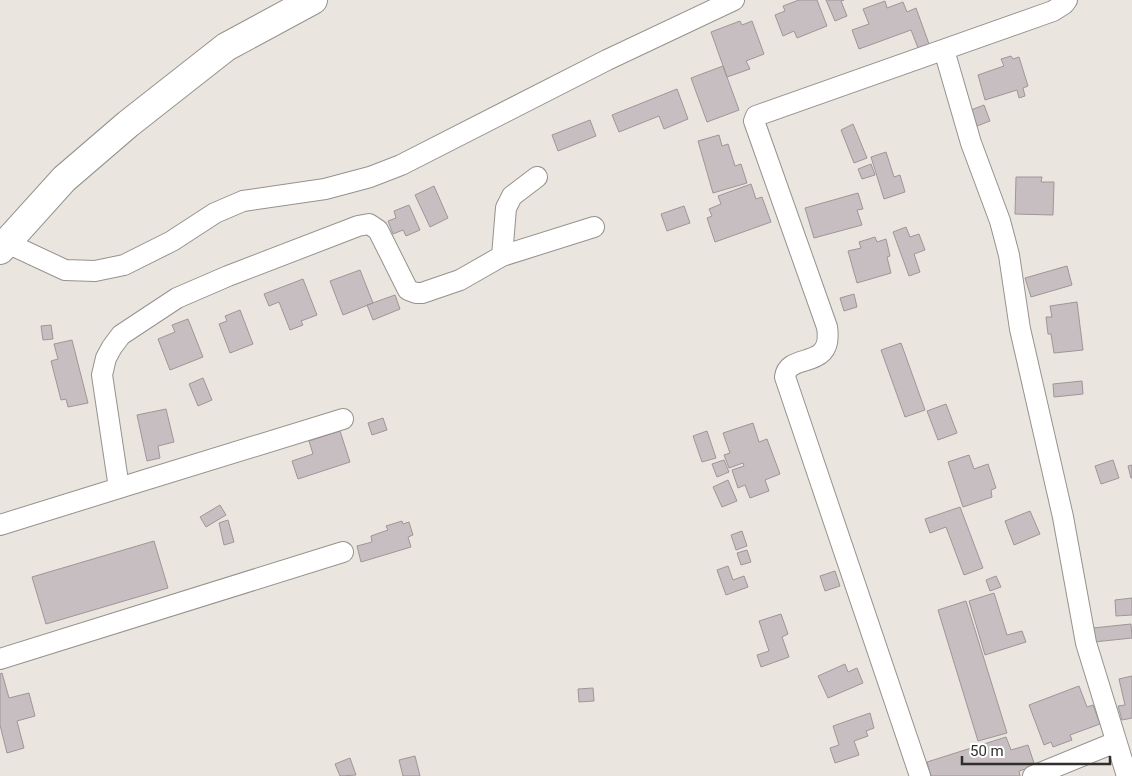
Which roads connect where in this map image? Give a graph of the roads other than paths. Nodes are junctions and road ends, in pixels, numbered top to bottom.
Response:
1 (313, 0) edge
2 (734, 0) edge
3 (1067, 0) edge
4 (944, 50) junction
5 (537, 177) dead end
6 (594, 227) dead end
7 (3, 246) edge
8 (502, 256) junction
9 (343, 419) dead end
10 (119, 488) junction
11 (0, 525) edge
12 (343, 552) dead end
13 (0, 659) edge
14 (1116, 742) junction
15 (920, 776) edge
16 (1033, 776) edge
17 (1127, 776) edge

1 - 7 highway
2 - 7 street
3 - 4 street
4 - 14 street
4 - 15 street
5 - 8 street
6 - 8 street
8 - 10 street
9 - 10 street
10 - 11 street
12 - 13 street
14 - 16 street
14 - 17 street

